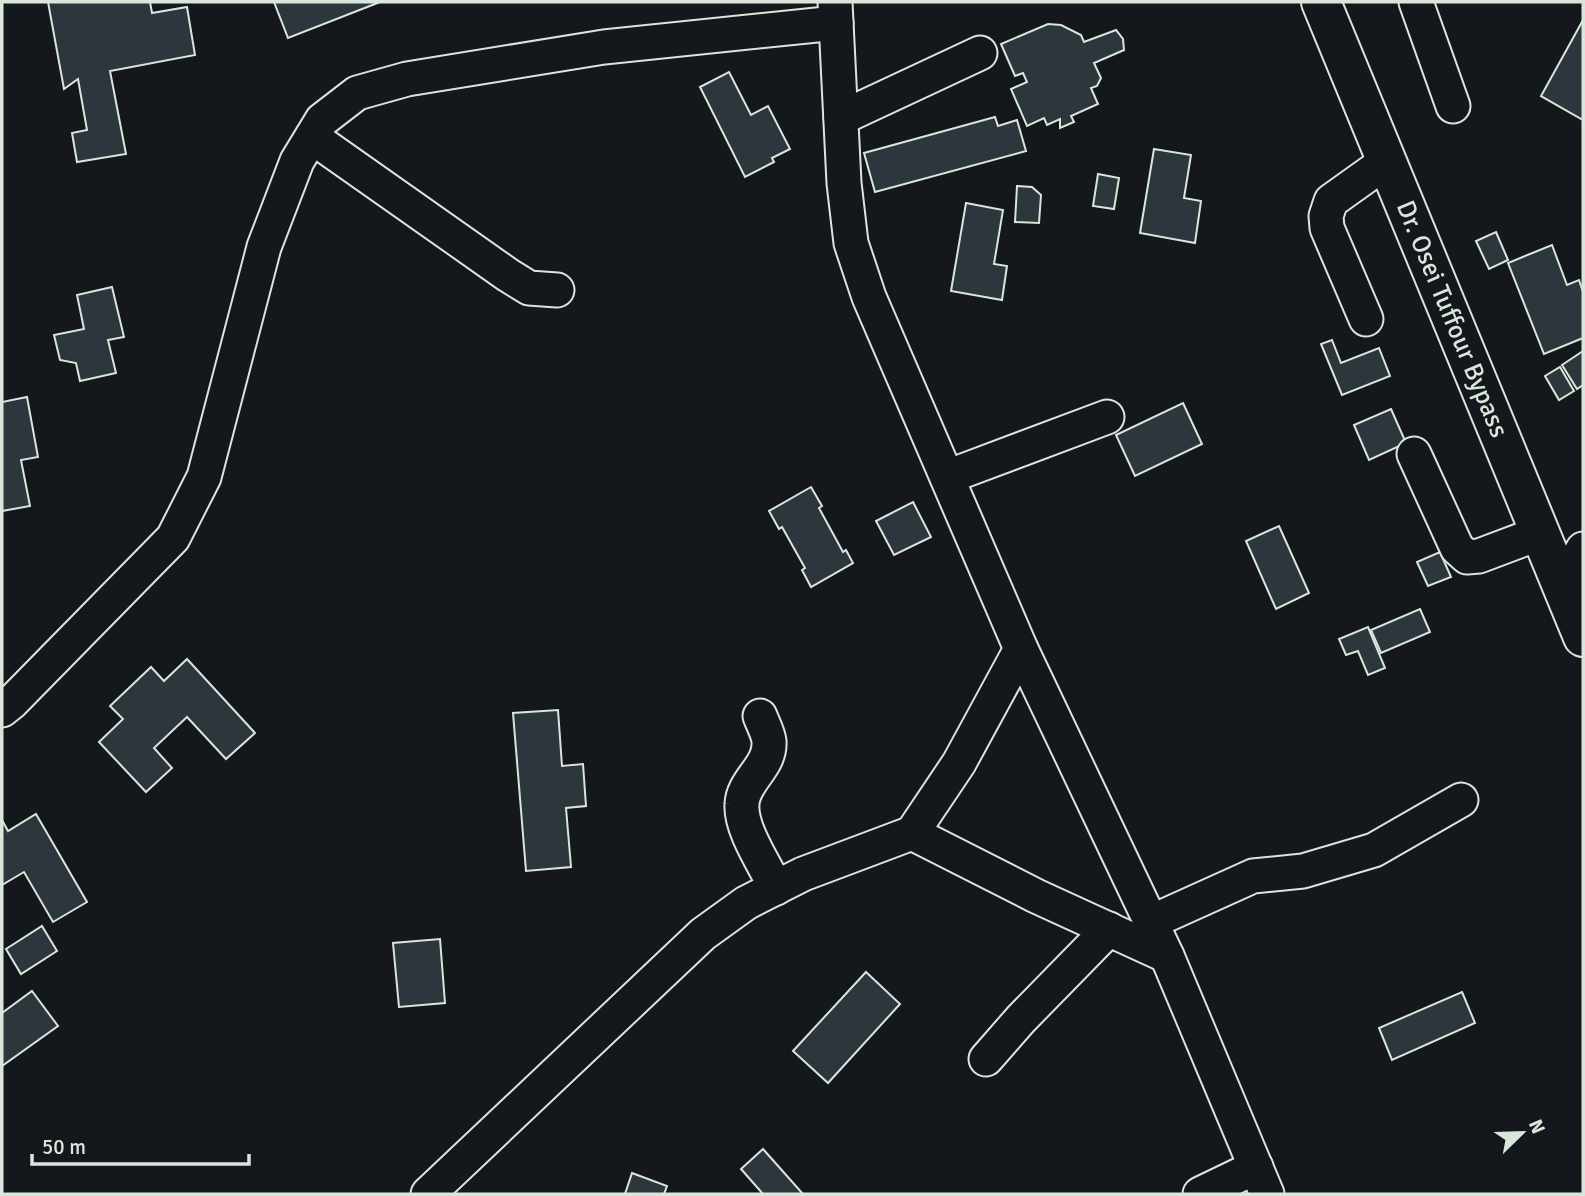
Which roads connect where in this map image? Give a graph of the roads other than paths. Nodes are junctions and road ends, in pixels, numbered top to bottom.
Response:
1 (1321, 2) edge
2 (1416, 2) edge
3 (835, 12) edge
4 (980, 53) dead end
5 (1453, 106) dead end
6 (841, 118) junction
7 (312, 137) junction
8 (1387, 161) junction
9 (557, 289) dead end
10 (1366, 320) dead end
11 (1107, 417) dead end
12 (1414, 454) dead end
13 (947, 477) junction
14 (1540, 533) junction
15 (1583, 549) edge
16 (1562, 586) junction
17 (1583, 637) edge
18 (1021, 649) junction
19 (2, 709) edge
20 (760, 716) dead end
21 (1461, 800) dead end
22 (912, 833) junction
23 (776, 888) junction
24 (1151, 922) junction
25 (1109, 929) junction
26 (1167, 957) junction
27 (986, 1059) dead end
28 (1262, 1181) edge
29 (428, 1194) edge
30 (1200, 1194) edge

1 - 8 highway, Dr. Osei Tuffour Bypass
2 - 5 street
3 - 6 street
3 - 7 street
4 - 6 street
6 - 13 street
7 - 9 street
7 - 19 street
8 - 10 street
8 - 14 highway, Dr. Osei Tuffour Bypass
11 - 13 street
12 - 14 street
13 - 18 street
14 - 16 highway, Dr. Osei Tuffour Bypass
15 - 16 street
16 - 17 highway, Dr. Osei Tuffour Bypass
18 - 22 street
18 - 24 street
20 - 23 street
21 - 24 street
22 - 23 street
22 - 25 street
23 - 29 street
24 - 26 street
25 - 26 street
25 - 27 street
26 - 28 street
28 - 30 street

